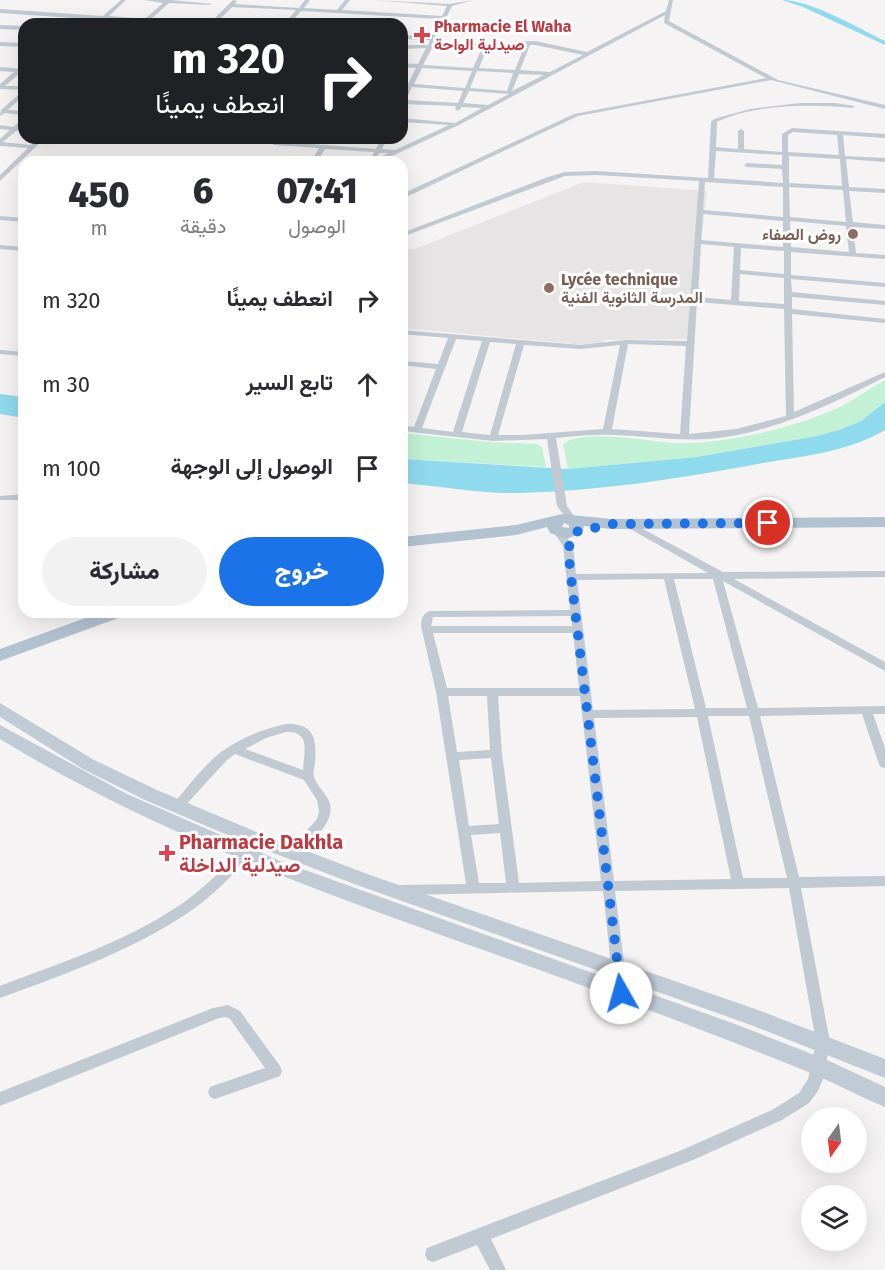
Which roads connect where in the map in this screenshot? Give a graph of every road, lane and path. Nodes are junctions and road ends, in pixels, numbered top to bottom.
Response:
1 (124, 0) edge
2 (146, 0) edge
3 (236, 0) edge
4 (308, 0) edge
5 (348, 0) edge
6 (375, 0) edge
7 (380, 0) edge
8 (471, 0) edge
9 (671, 0) edge
10 (169, 1) edge
11 (212, 2) edge
12 (415, 3) junction
13 (231, 5) junction
14 (450, 5) junction
15 (300, 9) junction
16 (0, 11) edge
17 (204, 11) dead end
18 (338, 12) junction
19 (667, 12) junction
20 (62, 15) junction
21 (370, 16) junction
22 (407, 16) junction
23 (58, 18) edge
24 (104, 18) joint
25 (149, 18) edge
26 (218, 18) edge
27 (292, 18) edge
28 (444, 18) junction
29 (650, 20) junction
30 (666, 22) junction
31 (0, 27) edge
32 (18, 28) edge
33 (408, 38) edge
34 (408, 42) edge
35 (432, 42) junction
36 (528, 43) junction
37 (0, 44) edge
38 (18, 45) edge
39 (486, 45) junction
40 (408, 46) edge
41 (587, 54) junction
42 (408, 65) edge
43 (420, 66) junction
44 (0, 69) edge
45 (476, 69) junction
46 (18, 70) edge
47 (518, 72) junction
48 (18, 73) edge
49 (551, 74) junction
50 (770, 79) junction
51 (410, 85) junction
52 (0, 87) edge
53 (18, 89) edge
54 (468, 89) junction
55 (408, 90) edge
56 (509, 92) junction
57 (517, 93) junction
58 (18, 96) edge
59 (0, 102) edge
60 (12, 103) junction
61 (408, 103) edge
62 (459, 107) junction
63 (489, 107) junction
64 (885, 108) edge
65 (482, 111) junction
66 (1, 112) edge
67 (18, 112) edge
68 (885, 112) edge
69 (408, 120) edge
70 (457, 124) junction
71 (18, 126) edge
72 (0, 128) edge
73 (15, 129) junction
74 (741, 131) dead end
75 (840, 134) junction
76 (885, 136) edge
77 (0, 143) edge
78 (36, 144) edge
79 (299, 144) edge
80 (337, 144) edge
81 (381, 144) edge
82 (311, 146) joint
83 (33, 147) junction
84 (323, 147) junction
85 (335, 148) junction
86 (713, 148) junction
87 (741, 150) junction
88 (377, 151) junction
89 (394, 152) junction
90 (785, 153) junction
91 (21, 156) edge
92 (318, 156) edge
93 (375, 156) edge
94 (386, 156) edge
95 (844, 157) junction
96 (18, 159) edge
97 (885, 160) edge
98 (747, 165) dead end
99 (785, 167) junction
100 (0, 179) edge
101 (707, 179) junction
102 (786, 185) junction
103 (847, 189) junction
104 (885, 192) edge
105 (408, 194) edge
106 (700, 212) junction
107 (0, 218) edge
108 (786, 219) junction
109 (18, 220) edge
110 (850, 224) junction
111 (885, 227) edge
112 (408, 233) edge
113 (698, 242) junction
114 (738, 246) junction
115 (0, 247) edge
116 (18, 248) edge
117 (787, 249) junction
118 (854, 255) junction
119 (885, 257) edge
120 (737, 272) junction
121 (788, 276) junction
122 (855, 282) junction
123 (885, 285) edge
124 (788, 294) junction
125 (694, 299) junction
126 (858, 300) junction
127 (735, 302) junction
128 (885, 303) edge
129 (788, 309) junction
130 (860, 318) junction
131 (885, 321) edge
132 (408, 332) edge
133 (453, 336) junction
134 (487, 339) junction
135 (521, 342) junction
136 (625, 342) junction
137 (691, 344) junction
138 (0, 352) edge
139 (18, 354) edge
140 (408, 364) edge
141 (441, 367) junction
142 (885, 374) edge
143 (790, 417) junction
144 (408, 429) edge
145 (417, 430) junction
146 (607, 432) junction
147 (457, 434) junction
148 (551, 436) junction
149 (684, 437) junction
150 (493, 438) junction
151 (18, 497) edge
152 (2, 498) dead end
153 (885, 522) edge
154 (628, 524) junction
155 (565, 526) junction
156 (408, 541) edge
157 (885, 574) edge
158 (668, 576) junction
159 (720, 576) junction
160 (571, 577) junction
161 (488, 613) junction
162 (576, 613) junction
163 (102, 618) edge
164 (578, 629) junction
165 (427, 630) junction
166 (491, 630) junction
167 (0, 655) edge
168 (885, 667) edge
169 (442, 692) junction
170 (492, 692) junction
171 (585, 692) junction
172 (0, 709) edge
173 (885, 710) edge
174 (866, 711) junction
175 (700, 712) junction
176 (754, 712) junction
177 (588, 714) junction
178 (0, 731) edge
179 (234, 749) junction
180 (496, 754) junction
181 (452, 756) junction
182 (885, 764) edge
183 (308, 777) junction
184 (177, 807) junction
185 (506, 828) junction
186 (464, 831) junction
187 (245, 853) junction
188 (292, 854) junction
189 (885, 881) edge
190 (794, 882) junction
191 (738, 883) junction
192 (608, 886) junction
193 (473, 888) junction
194 (513, 888) junction
195 (389, 890) junction
196 (617, 967) junction
197 (0, 992) edge
198 (621, 993) junction
199 (823, 1042) junction
200 (819, 1066) junction
201 (885, 1069) edge
202 (215, 1092) dead end
203 (885, 1097) edge
204 (0, 1099) edge
205 (481, 1235) junction
206 (433, 1254) dead end
207 (498, 1270) edge

1 - 24 street
2 - 10 street
3 - 13 street
4 - 15 street
5 - 18 street
6 - 7 street
7 - 12 street
7 - 21 street
8 - 14 street
9 - 19 street
10 - 11 street
10 - 25 street
11 - 17 street
12 - 14 street
12 - 22 street
13 - 15 street
13 - 26 street
14 - 28 street
15 - 18 street
15 - 27 street
16 - 20 street
18 - 21 street
19 - 29 street
19 - 30 street
20 - 23 street
20 - 24 street
21 - 22 street
22 - 28 street
28 - 35 street
29 - 30 street
29 - 41 street
30 - 50 street
31 - 32 street
33 - 35 street
34 - 35 street
35 - 39 street
35 - 40 street
35 - 43 street
36 - 39 street
36 - 41 street
36 - 47 street
37 - 38 street
39 - 45 street
41 - 49 street
42 - 43 street
43 - 45 street
43 - 51 street
44 - 46 street
45 - 47 street
45 - 54 street
47 - 49 street
47 - 56 street
48 - 52 street
49 - 57 street
50 - 64 street
50 - 105 street
51 - 54 street
51 - 55 street
52 - 53 street
54 - 56 street
54 - 62 street
56 - 57 street
57 - 63 street
58 - 60 street
59 - 60 street
60 - 66 street
61 - 62 street
62 - 63 street
62 - 65 street
63 - 65 street
65 - 70 street
66 - 67 street
68 - 86 street
69 - 70 street
70 - 89 street
71 - 73 street
72 - 73 street
73 - 77 street
74 - 87 street
75 - 76 street
75 - 90 street
75 - 95 street
77 - 83 street
78 - 83 street
79 - 82 street
80 - 85 street
81 - 88 street
82 - 84 street
83 - 91 street
84 - 85 street
84 - 92 street
85 - 88 street
86 - 87 street
86 - 101 street
87 - 90 street
88 - 89 street
88 - 93 street
89 - 94 street
90 - 95 street
90 - 99 street
95 - 97 street
95 - 103 street
96 - 100 street
98 - 99 street
99 - 102 street
101 - 102 street
101 - 106 street
101 - 112 street
102 - 103 street
102 - 108 street
103 - 104 street
103 - 110 street
106 - 108 street
106 - 113 street
107 - 109 street
108 - 110 street
108 - 117 street
110 - 111 street
110 - 118 street
113 - 114 street
113 - 125 street
114 - 117 street
114 - 120 street
115 - 116 street
117 - 118 street
117 - 121 street
118 - 119 street
120 - 121 street
120 - 127 street
121 - 122 street
121 - 124 street
122 - 123 street
122 - 126 street
124 - 126 street
124 - 129 street
125 - 127 street
125 - 137 street
126 - 128 street
126 - 130 street
127 - 129 street
129 - 130 street
129 - 143 street
130 - 131 street
132 - 133 street
133 - 134 street
133 - 141 street
134 - 135 street
134 - 147 street
135 - 136 street
135 - 150 street
136 - 137 street
136 - 146 street
137 - 149 street
138 - 139 street
140 - 141 street
141 - 145 street
142 - 143 street
143 - 149 street
144 - 145 street
145 - 147 street
146 - 148 street
146 - 149 street
147 - 150 street
148 - 150 street
148 - 155 street
151 - 152 street
153 - 154 main road
154 - 155 main road
154 - 159 street
155 - 156 main road
155 - 160 street
157 - 159 street
158 - 159 street
158 - 160 street
158 - 175 street
159 - 168 street
159 - 176 street
160 - 162 street
161 - 162 street
161 - 165 street
161 - 166 street
162 - 164 street
163 - 167 main road
164 - 166 street
164 - 171 street
165 - 166 street
165 - 169 street
169 - 170 street
169 - 181 street
170 - 171 street
170 - 180 street
171 - 177 street
172 - 184 street
173 - 174 street
174 - 176 street
174 - 182 street
175 - 176 street
175 - 177 street
175 - 191 street
176 - 190 street
177 - 192 street
178 - 187 street
179 - 183 street
179 - 183 street
179 - 184 street
180 - 181 street
180 - 185 street
181 - 186 street
183 - 188 street
184 - 188 street
185 - 186 street
185 - 194 street
186 - 193 street
187 - 197 street
187 - 198 street
188 - 195 street
189 - 190 street
190 - 191 street
190 - 199 street
191 - 192 street
192 - 194 street
192 - 196 street
193 - 194 street
193 - 195 street
195 - 196 street
196 - 198 street
196 - 199 street
198 - 200 street
199 - 200 street
199 - 201 street
200 - 203 street
200 - 205 street
202 - 204 street
205 - 206 street
205 - 207 street

